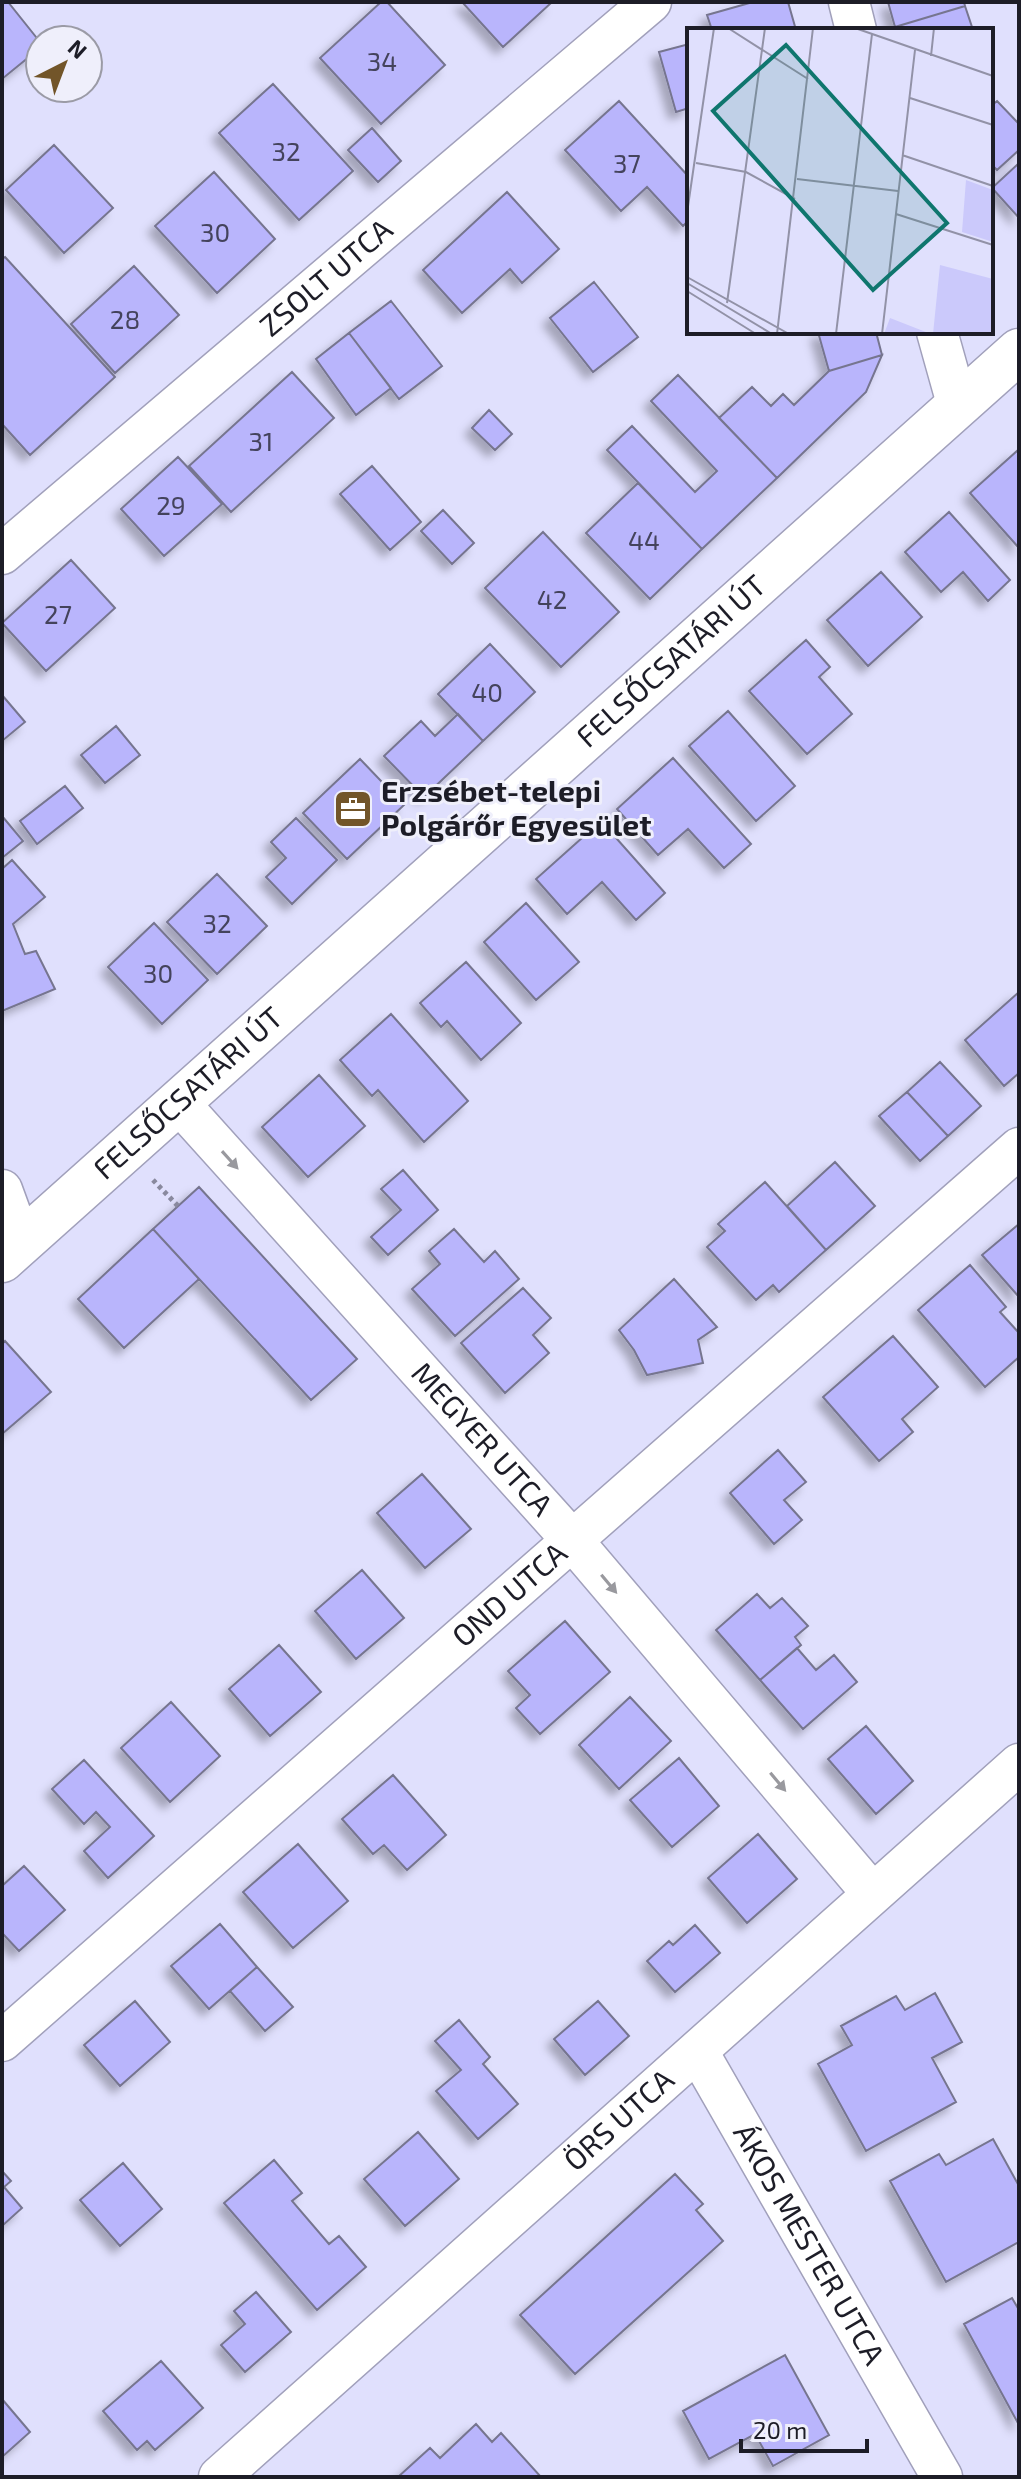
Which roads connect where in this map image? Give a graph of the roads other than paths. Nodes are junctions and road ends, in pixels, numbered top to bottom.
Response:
1 (651, 2) edge
2 (849, 2) edge
3 (856, 28) edge
4 (938, 334) edge
5 (1019, 351) edge
6 (958, 407) junction
7 (2, 554) edge
8 (178, 1102) junction
9 (1019, 1148) edge
10 (2, 1190) edge
11 (12, 1251) edge
12 (572, 1540) junction
13 (1019, 1764) edge
14 (872, 1893) junction
15 (2, 2041) edge
16 (698, 2052) junction
17 (219, 2477) edge
18 (942, 2477) edge

1 - 7 street, ZSOLT UTCA
2 - 3 street
4 - 6 street
5 - 6 street, FELSŐCSATÁRI ÚT
6 - 8 street, FELSŐCSATÁRI ÚT
8 - 11 street, FELSŐCSATÁRI ÚT
8 -> 12 street, MEGYER UTCA
9 - 12 street, OND UTCA
10 - 11 street
12 -> 14 street, MEGYER UTCA
12 - 15 street, OND UTCA
13 - 14 street, ÖRS UTCA
14 - 16 street, ÖRS UTCA
16 - 17 street, ÖRS UTCA
16 - 18 street, ÁKOS MESTER UTCA

